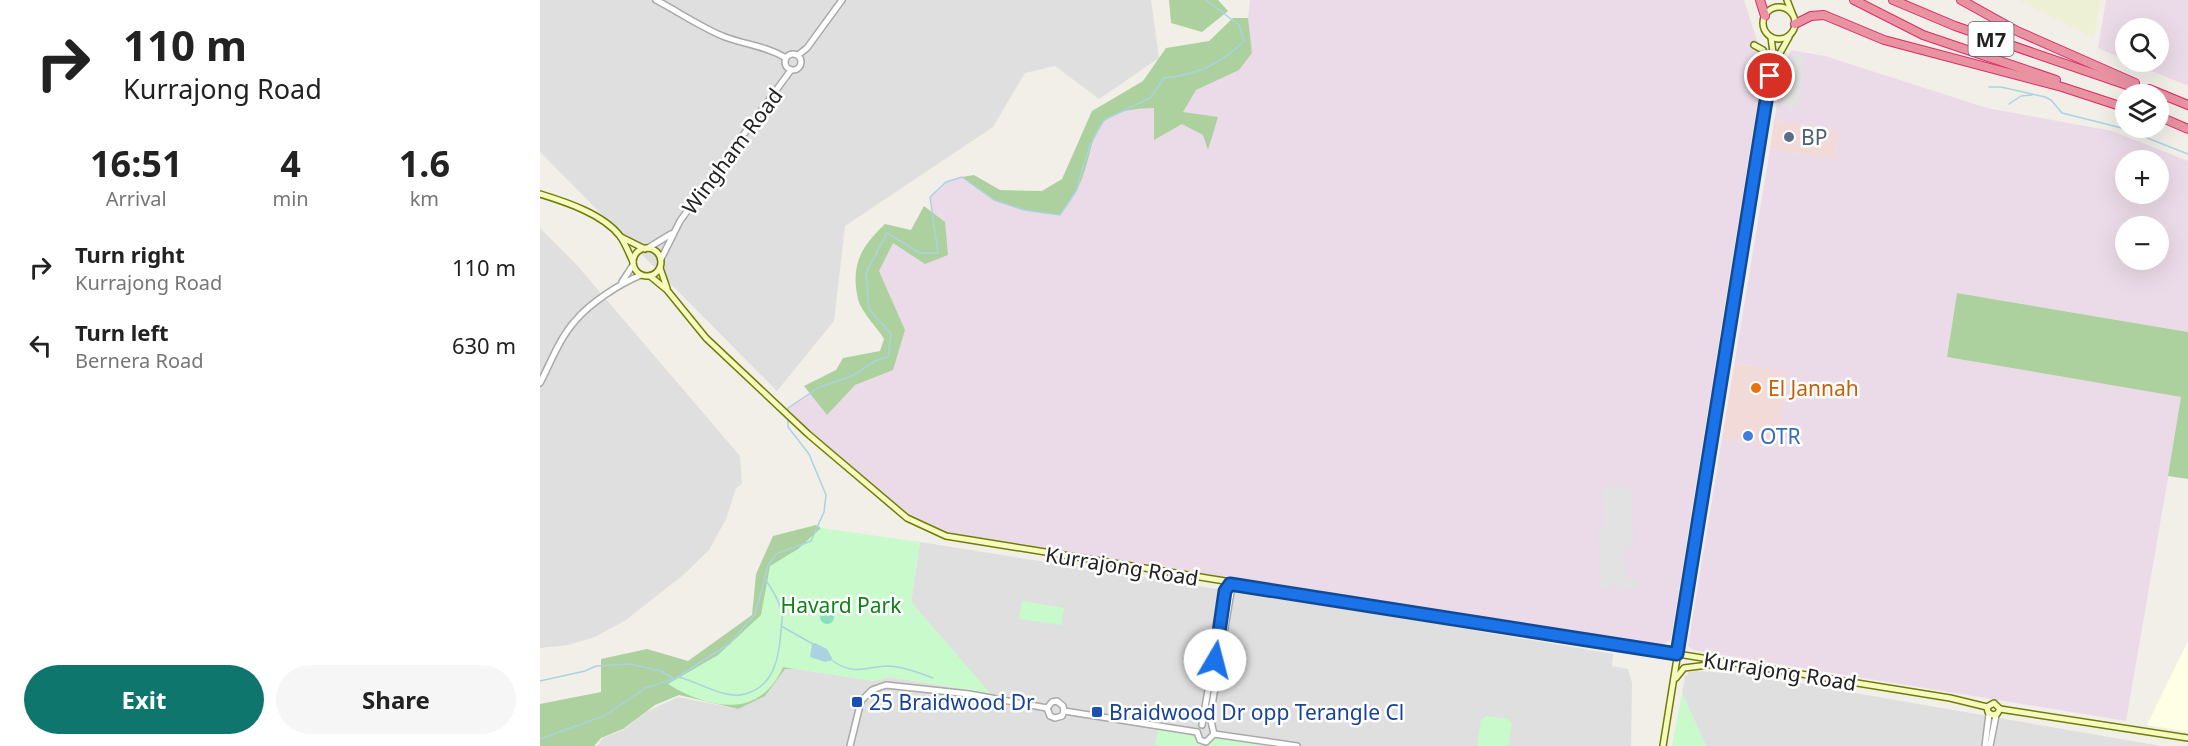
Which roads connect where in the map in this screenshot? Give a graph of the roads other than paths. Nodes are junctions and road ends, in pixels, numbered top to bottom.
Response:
1 (656, 0) edge
2 (842, 0) edge
3 (1760, 0) edge
4 (1778, 0) edge
5 (1787, 0) edge
6 (1854, 0) edge
7 (1893, 0) edge
8 (1961, 0) edge
9 (1768, 13) junction
10 (1792, 13) junction
11 (1796, 24) junction
12 (1790, 36) junction
13 (1771, 37) junction
14 (1754, 45) dead end
15 (798, 55) junction
16 (786, 58) junction
17 (1771, 66) junction
18 (791, 70) junction
19 (2124, 84) edge
20 (2169, 100) edge
21 (2115, 102) edge
22 (2115, 103) edge
23 (2188, 106) edge
24 (2169, 123) edge
25 (2188, 131) edge
26 (540, 194) edge
27 (672, 233) junction
28 (620, 236) junction
29 (646, 248) junction
30 (661, 259) junction
31 (633, 263) junction
32 (660, 268) junction
33 (641, 275) junction
34 (650, 276) junction
35 (621, 284) junction
36 (667, 290) junction
37 (540, 383) edge
38 (1230, 584) junction
39 (1677, 654) junction
40 (1727, 662) junction
41 (1675, 679) junction
42 (1047, 708) junction
43 (2000, 709) junction
44 (1064, 711) junction
45 (1991, 712) junction
46 (1202, 725) junction
47 (1213, 731) junction
48 (1197, 732) junction
49 (2188, 740) edge
50 (850, 746) edge
51 (1296, 746) edge
52 (1663, 746) edge
53 (1985, 746) edge
54 (1990, 746) edge

1 - 16 street
2 - 15 street
3 - 9 highway
4 - 9 main road
5 - 10 main road
6 - 21 highway, M7
7 - 19 highway, M7
8 - 23 highway
9 - 10 main road
9 - 13 main road
10 - 11 main road
11 - 12 main road
11 - 22 highway
12 - 13 main road
12 - 17 main road
13 - 17 main road
14 - 17 main road
15 - 16 street
15 - 18 street
16 - 18 street
17 - 39 main road
18 - 27 street, Wingham Road
20 - 23 highway
24 - 25 highway
26 - 28 main road
27 - 29 street, Wingham Road
27 - 30 street, Wingham Road
28 - 29 main road
28 - 31 main road
29 - 30 main road
29 - 31 main road
30 - 32 main road
31 - 33 main road
31 - 35 street
32 - 34 main road
32 - 36 main road
33 - 34 main road
33 - 35 street
34 - 36 main road
35 - 37 street
36 - 38 main road, Kurrajong Road
38 - 39 main road, Kurrajong Road
38 - 46 street
38 - 47 street
39 - 40 main road, Kurrajong Road
39 - 41 main road
40 - 41 main road
40 - 45 main road, Kurrajong Road
41 - 52 main road
42 - 44 street
42 - 44 street
42 - 50 street
43 - 45 main road
43 - 45 main road, Kurrajong Road
43 - 49 main road
44 - 48 street
45 - 53 street
45 - 54 street
46 - 47 street
46 - 48 street
47 - 48 street
47 - 51 street

